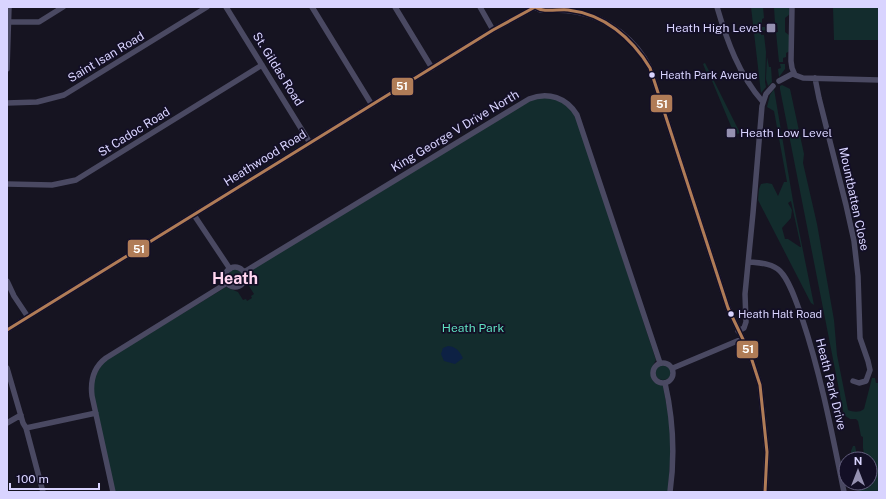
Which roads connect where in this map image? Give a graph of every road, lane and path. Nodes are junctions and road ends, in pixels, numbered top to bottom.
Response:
1 (9, 7) edge
2 (63, 7) edge
3 (208, 7) edge
4 (226, 7) edge
5 (312, 7) edge
6 (395, 7) edge
7 (480, 7) edge
8 (535, 7) edge
9 (718, 7) edge
10 (792, 7) edge
11 (9, 22) junction
12 (493, 30) junction
13 (262, 65) junction
14 (7, 68) edge
15 (432, 68) junction
16 (794, 73) junction
17 (815, 78) junction
18 (879, 80) edge
19 (780, 81) dead end
20 (773, 86) dead end
21 (762, 102) junction
22 (7, 103) edge
23 (372, 105) junction
24 (310, 143) junction
25 (7, 184) edge
26 (194, 215) junction
27 (749, 262) junction
28 (230, 268) junction
29 (244, 272) junction
30 (7, 281) edge
31 (227, 284) junction
32 (28, 317) junction
33 (7, 330) edge
34 (738, 331) junction
35 (742, 339) junction
36 (660, 363) junction
37 (7, 368) edge
38 (672, 368) junction
39 (853, 381) dead end
40 (665, 383) junction
41 (96, 413) junction
42 (21, 415) junction
43 (7, 423) edge
44 (26, 428) junction
45 (43, 492) edge
46 (113, 492) edge
47 (670, 492) edge
48 (765, 492) edge
49 (844, 492) edge

1 - 11 street
2 - 11 street
3 - 22 street, Saint Isan Road
4 - 13 street, St. Gildas Road
5 - 23 street
6 - 15 street
7 - 12 street
8 - 12 street, Heathwood Road
8 - 34 street
9 - 21 street
10 - 16 street
11 - 14 street
12 - 15 street, Heathwood Road
13 - 24 street, St. Gildas Road
13 - 25 street, St Cadoc Road
15 - 23 street, Heathwood Road
16 - 17 street
16 - 19 street
17 - 18 street
17 - 39 street, Mountbatten Close
20 - 21 street
21 - 27 street
23 - 24 street, Heathwood Road
24 - 26 street, Heathwood Road
26 - 28 street
26 - 32 street, Heathwood Road
27 - 34 street
27 - 49 street, Heath Park Drive
28 - 29 street
28 - 31 street
29 - 31 street
29 - 36 street, King George V Drive North
30 - 32 street
31 - 41 street
32 - 33 street, Heathwood Road
34 - 35 street
35 - 38 street
35 - 48 street
36 - 38 street
36 - 40 street
37 - 42 street
38 - 40 street
40 - 47 street
41 - 44 street
41 - 46 street
42 - 43 street
42 - 44 street
44 - 45 street

